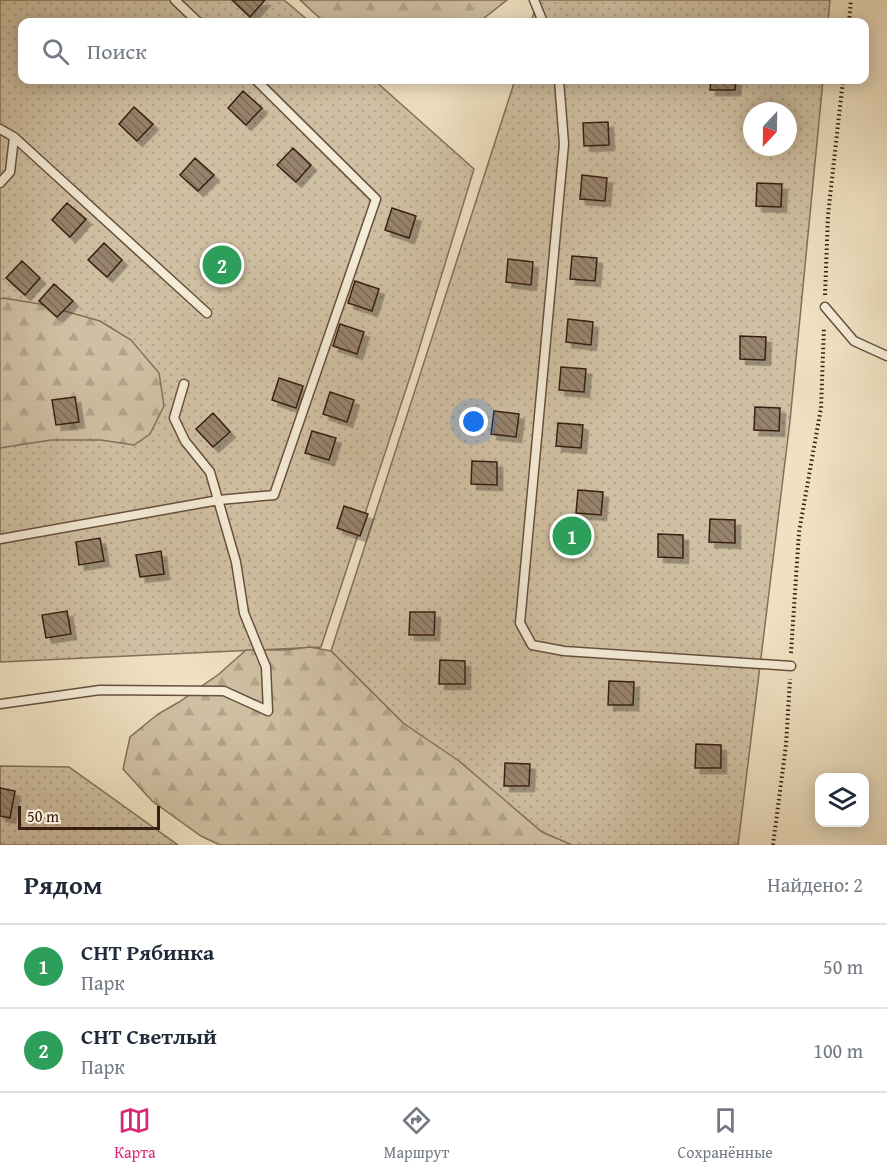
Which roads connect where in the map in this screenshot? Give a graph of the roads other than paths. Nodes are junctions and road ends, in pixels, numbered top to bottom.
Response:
1 (175, 0) edge
2 (534, 0) edge
3 (194, 18) edge
4 (541, 18) edge
5 (260, 84) edge
6 (559, 84) edge
7 (0, 129) edge
8 (14, 137) junction
9 (0, 183) edge
10 (825, 308) road end
11 (207, 313) dead end
12 (887, 356) edge
13 (184, 384) dead end
14 (219, 500) junction
15 (0, 539) edge
16 (791, 666) road end
17 (0, 704) edge

1 - 3 lane
2 - 4 lane
5 - 14 lane
6 - 16 lane
7 - 8 lane
8 - 9 lane
8 - 11 lane
10 - 12 lane
13 - 14 lane
14 - 15 lane
14 - 17 lane

